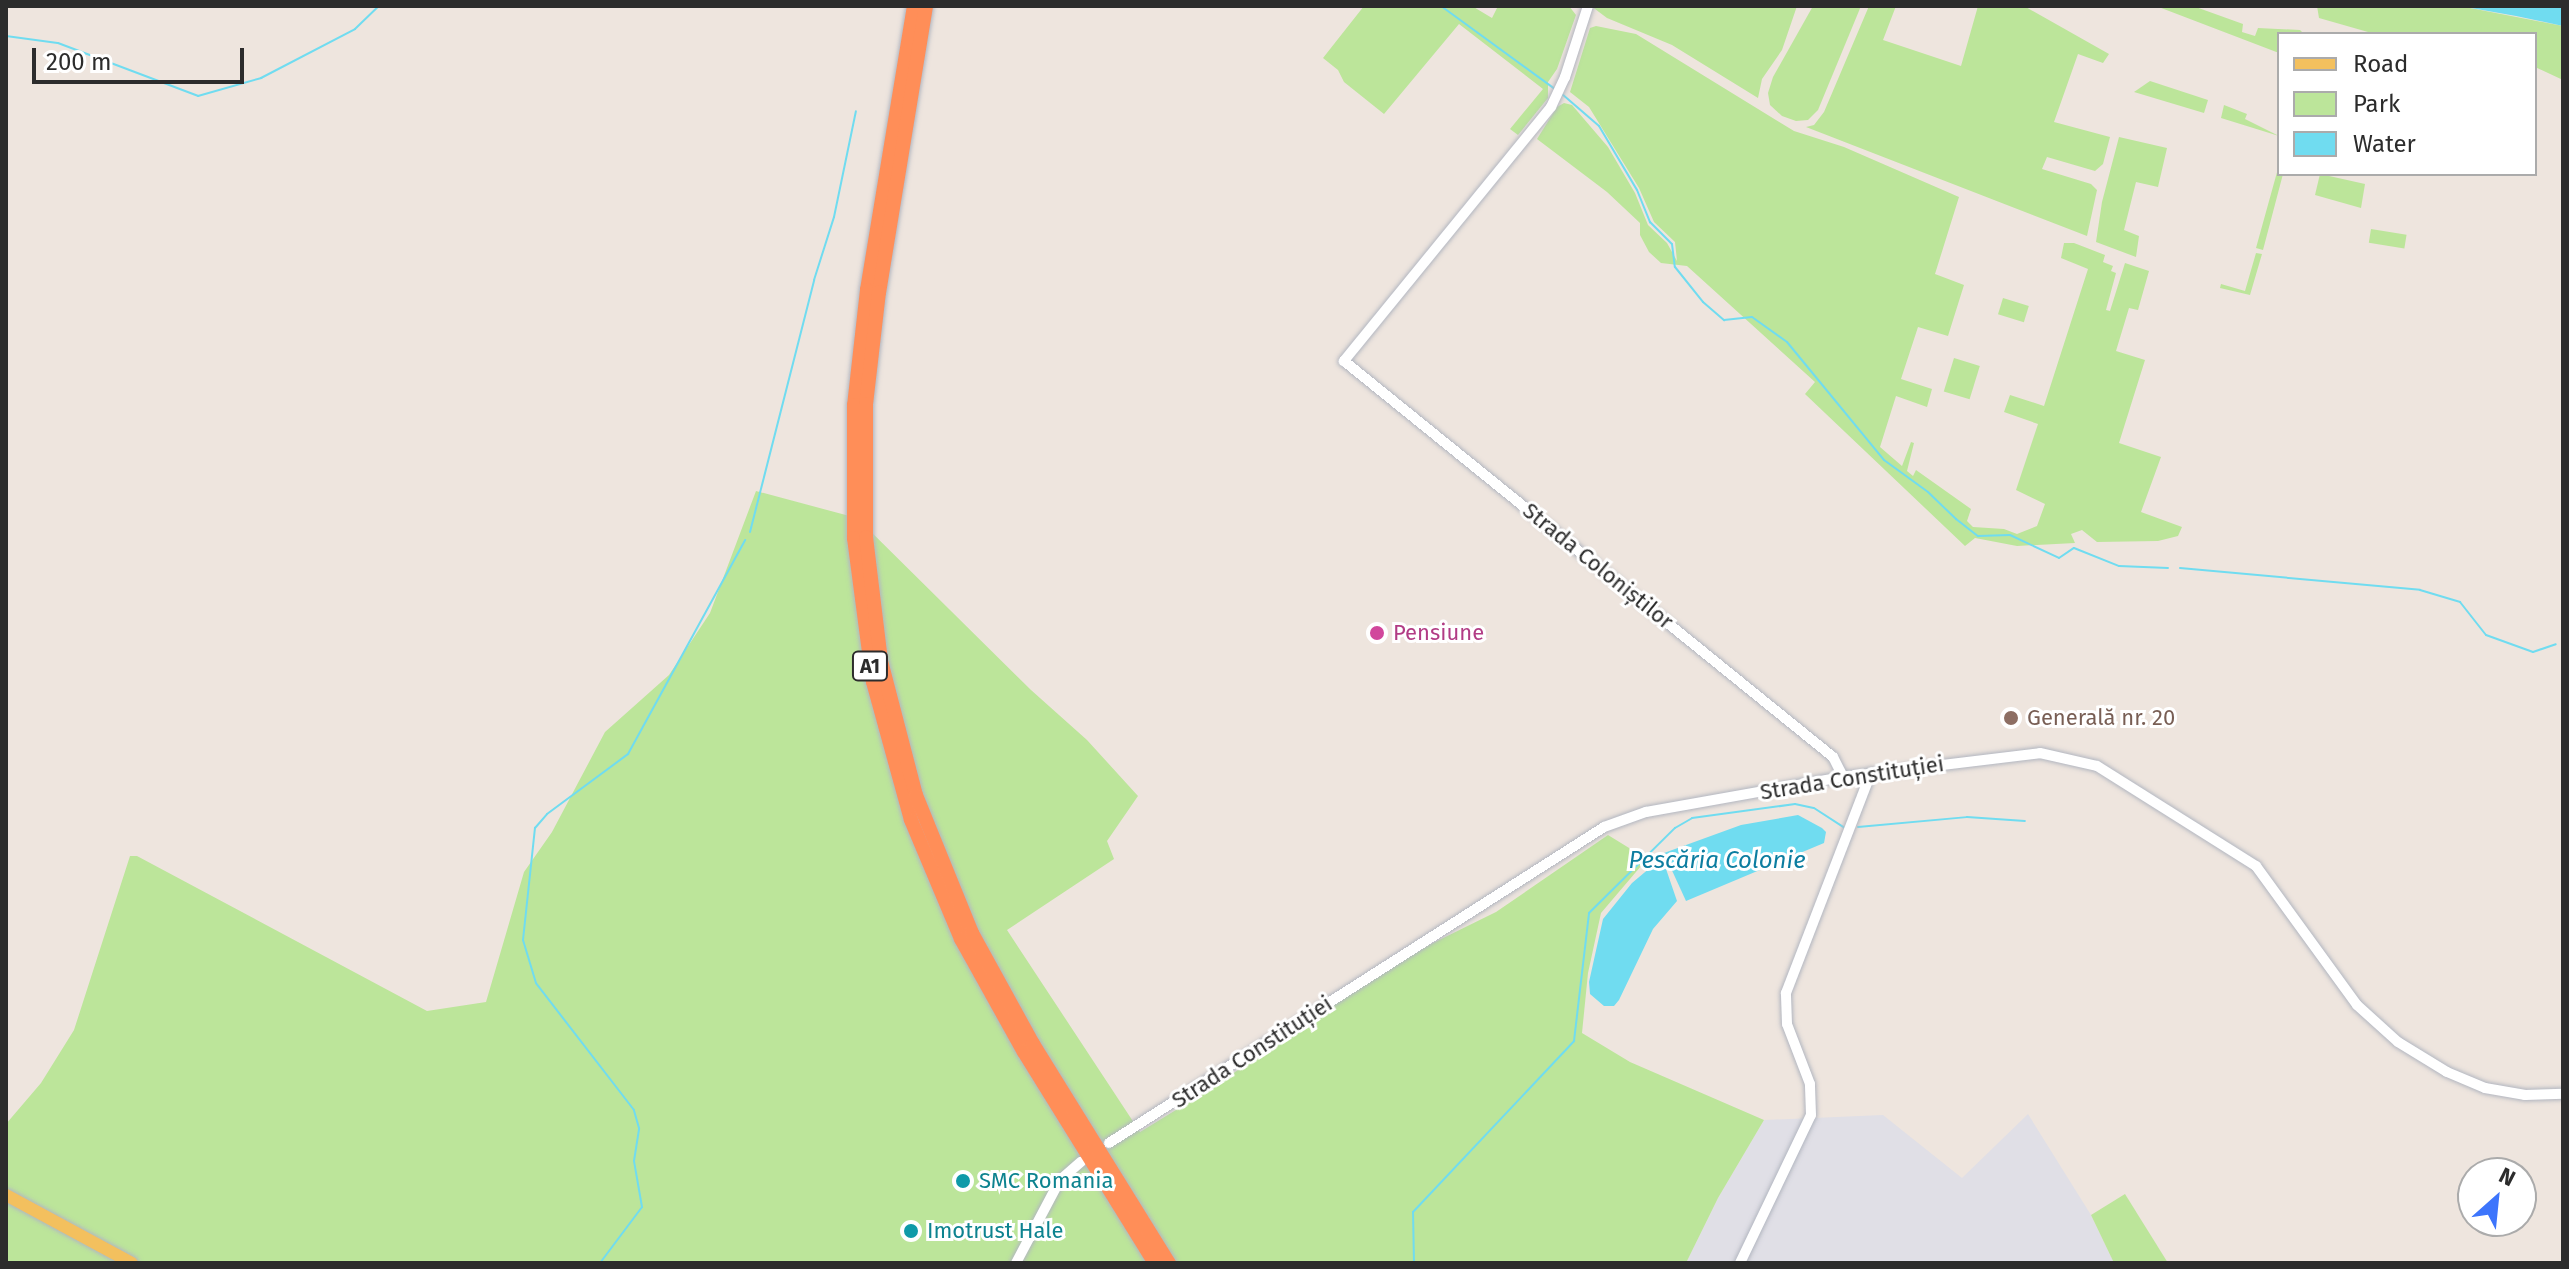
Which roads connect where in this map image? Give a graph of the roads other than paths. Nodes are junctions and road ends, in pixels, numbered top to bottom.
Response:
1 (914, 6) edge
2 (926, 6) edge
3 (1588, 6) edge
4 (1871, 773) junction
5 (1843, 777) junction
6 (2563, 1094) edge
7 (1109, 1143) dead end
8 (1081, 1162) dead end
9 (6, 1195) edge
10 (132, 1263) edge
11 (1016, 1263) edge
12 (1155, 1263) edge
13 (1169, 1263) edge
14 (1740, 1263) edge

1 - 12 highway, A1
2 - 13 highway, A1
3 - 5 street, Strada Coloniștilor
4 - 5 street, Strada Constituției
4 - 6 street, Strada Constituției
4 - 14 street
5 - 7 street, Strada Constituției
8 - 11 street
9 - 10 main road

